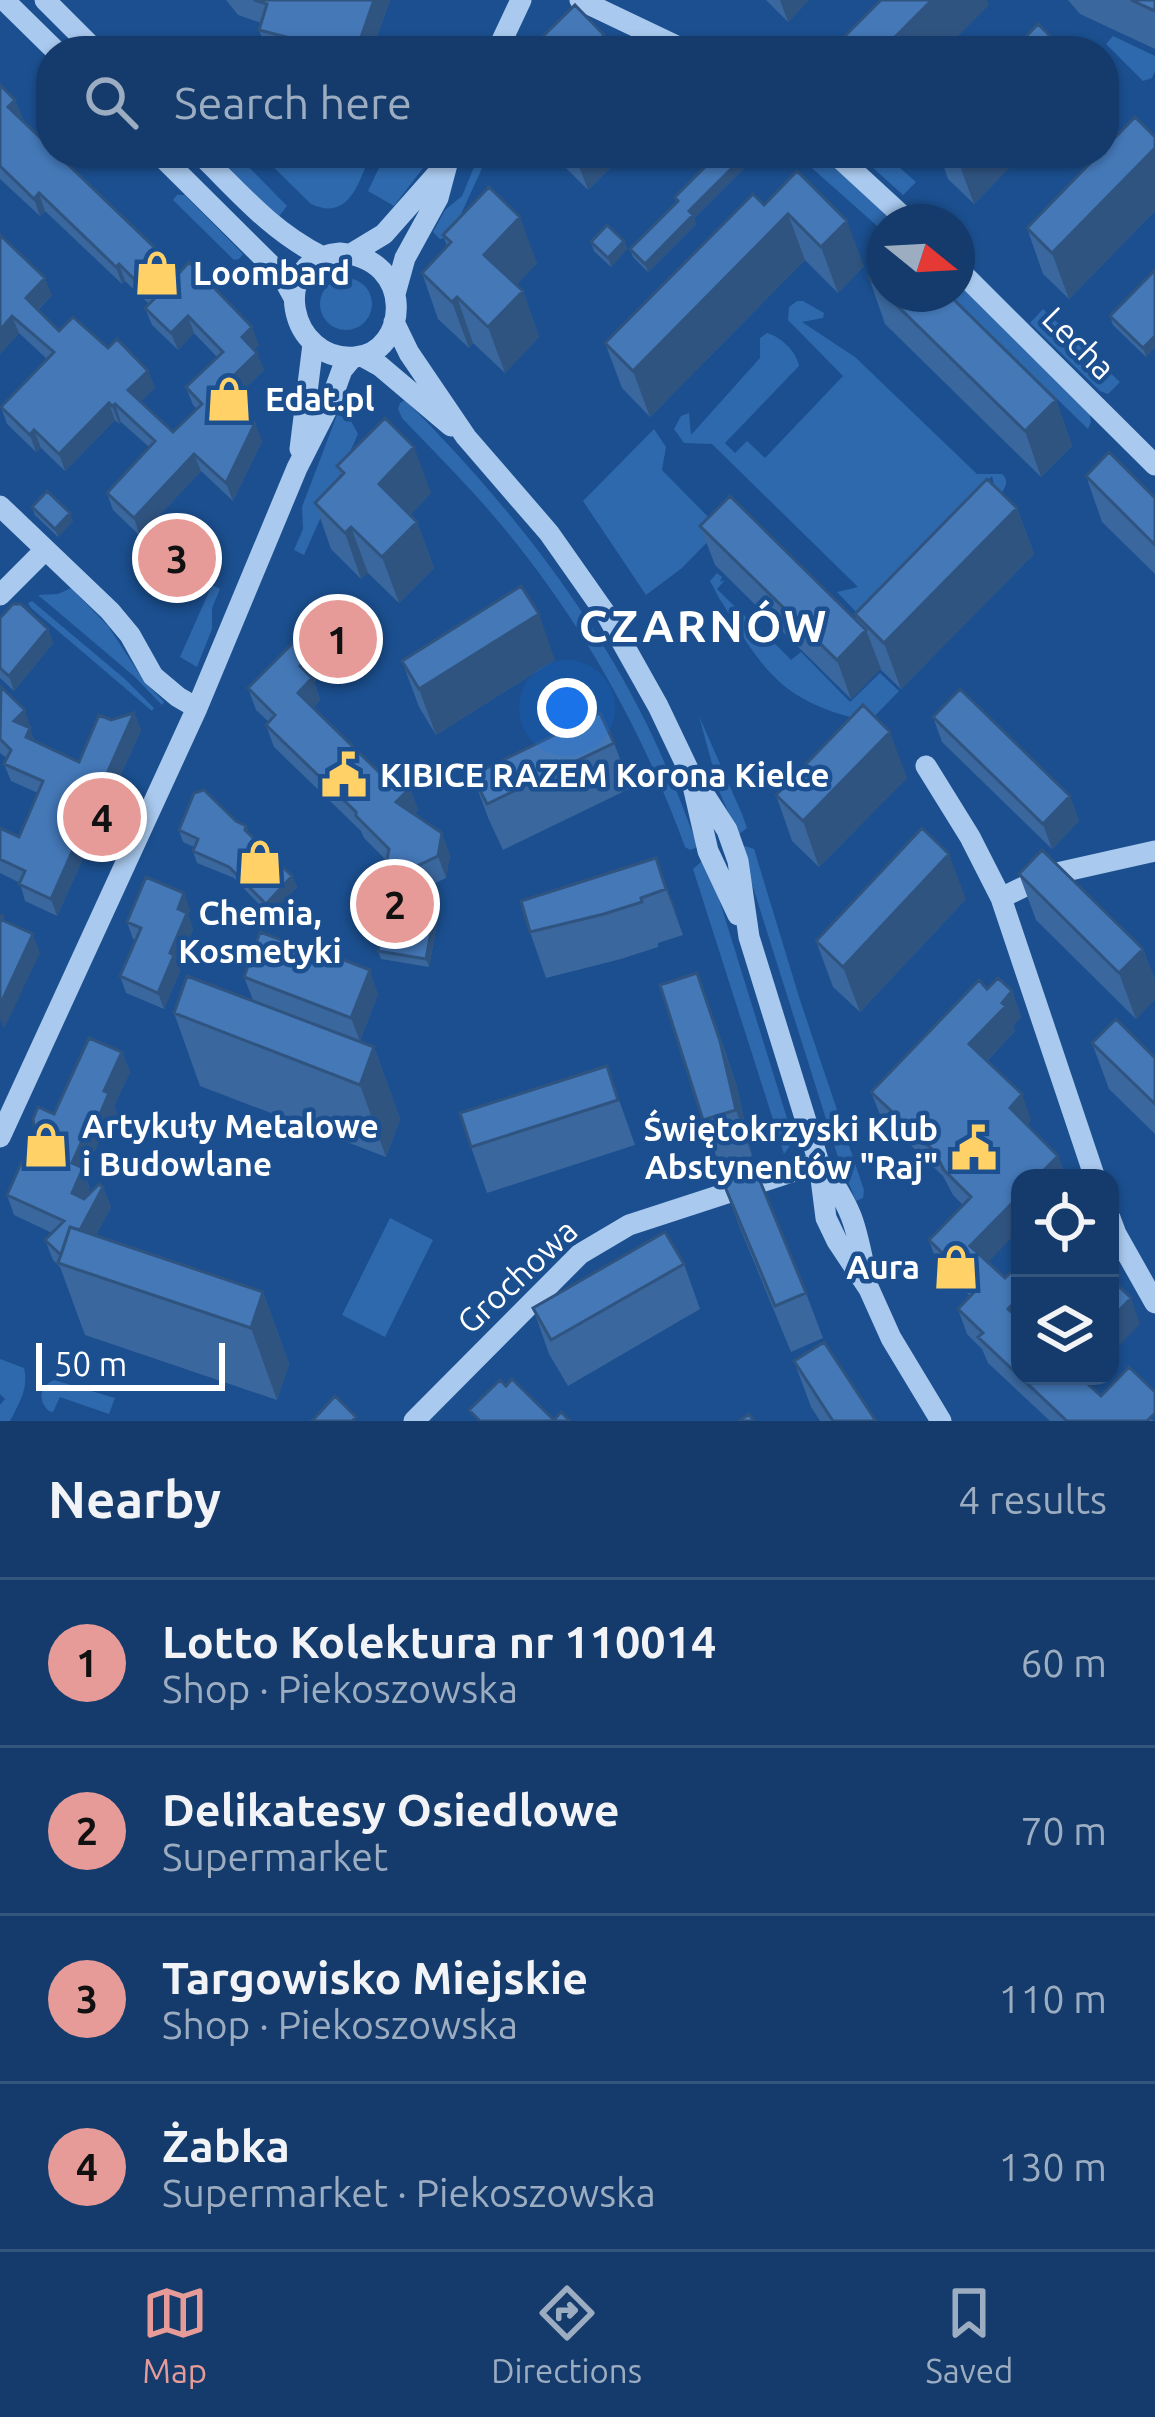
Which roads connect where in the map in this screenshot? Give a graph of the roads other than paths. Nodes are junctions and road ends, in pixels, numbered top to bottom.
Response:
1 (4, 0) edge
2 (45, 0) edge
3 (521, 0) edge
4 (580, 0) edge
5 (41, 36) edge
6 (81, 36) edge
7 (504, 36) edge
8 (659, 36) edge
9 (173, 168) edge
10 (215, 168) edge
11 (440, 168) edge
12 (446, 168) edge
13 (850, 168) edge
14 (889, 204) edge
15 (351, 254) junction
16 (321, 256) junction
17 (975, 286) edge
18 (395, 294) junction
19 (293, 296) junction
20 (394, 322) junction
21 (313, 344) junction
22 (357, 357) junction
23 (466, 437) junction
24 (1155, 465) edge
25 (297, 468) junction
26 (0, 506) edge
27 (45, 550) junction
28 (0, 595) edge
29 (197, 708) junction
30 (926, 766) dead end
31 (1155, 851) edge
32 (1001, 898) junction
33 (0, 1137) edge
34 (820, 1163) junction
35 (1092, 1169) edge
36 (1119, 1241) edge
37 (1155, 1303) edge
38 (414, 1421) edge
39 (941, 1421) edge

1 - 5 street
2 - 6 street
3 - 7 street
4 - 8 street
9 - 19 street
10 - 16 street
11 - 15 street
12 - 18 street
13 - 14 street
15 - 16 street
15 - 18 street
16 - 19 street
17 - 24 street, Lecha
18 - 20 street
19 - 21 street
20 - 22 street
20 - 23 street
21 - 22 street
21 - 25 street
22 - 23 street
22 - 25 street
23 - 34 street
25 - 29 street
26 - 27 street
27 - 28 street
27 - 29 street
29 - 33 street
30 - 32 street
31 - 32 street
32 - 35 street
34 - 38 street, Grochowa
34 - 39 street
36 - 37 street

